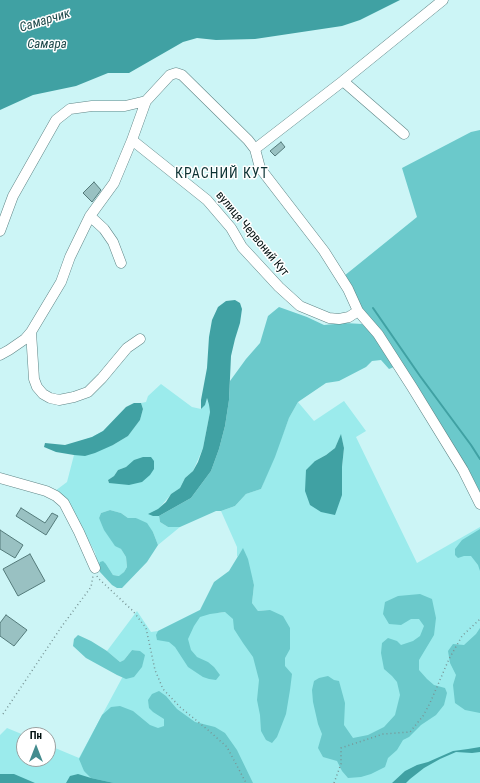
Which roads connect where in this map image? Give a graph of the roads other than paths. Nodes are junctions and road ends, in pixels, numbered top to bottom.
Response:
1 (443, 0) edge
2 (342, 81) junction
3 (146, 102) junction
4 (404, 134) dead end
5 (132, 140) junction
6 (255, 149) junction
7 (90, 216) junction
8 (0, 231) edge
9 (121, 263) dead end
10 (358, 311) junction
11 (31, 332) junction
12 (140, 339) dead end
13 (0, 355) edge
14 (0, 478) edge
15 (480, 504) edge
16 (95, 568) road end

1 - 2 street
2 - 4 street
2 - 6 street
3 - 5 street
3 - 6 street
3 - 8 street
5 - 7 street
5 - 10 street, вулиця Червоний Кут
6 - 10 street
7 - 9 street
7 - 11 street
10 - 15 street
11 - 12 street
11 - 13 street
14 - 16 street

